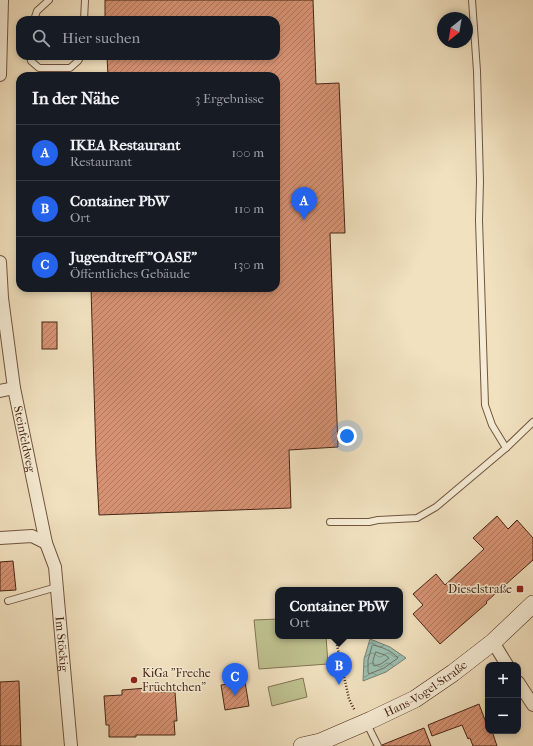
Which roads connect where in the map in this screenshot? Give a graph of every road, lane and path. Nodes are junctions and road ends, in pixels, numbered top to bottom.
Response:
1 (2, 0) edge
2 (49, 0) edge
3 (85, 0) edge
4 (472, 0) edge
5 (35, 16) edge
6 (84, 16) edge
7 (31, 60) edge
8 (79, 60) edge
9 (0, 75) edge
10 (0, 262) edge
11 (14, 388) junction
12 (0, 391) edge
13 (533, 422) edge
14 (506, 448) junction
15 (330, 522) dead end
16 (0, 538) edge
17 (46, 544) junction
18 (57, 587) junction
19 (8, 601) dead end
20 (533, 604) edge
21 (336, 639) edge
22 (493, 642) junction
23 (505, 662) edge
24 (521, 687) edge
25 (533, 705) edge
26 (364, 723) junction
27 (321, 744) edge
28 (71, 746) edge
29 (302, 746) edge
30 (378, 746) edge

1 - 9 street
2 - 5 lane
3 - 6 lane
4 - 14 lane
7 - 8 lane
10 - 11 street, Steinfeldweg
11 - 12 street
11 - 17 street, Steinfeldweg
13 - 14 lane
14 - 15 lane
16 - 17 street
17 - 18 street, Im Stöckig
18 - 19 lane
18 - 28 street, Im Stöckig
20 - 22 main road, Hans-Vogel-Straße
21 - 26 path
22 - 23 street
22 - 26 main road, Hans-Vogel-Straße
24 - 25 street
26 - 27 main road, Hans-Vogel-Straße
26 - 30 lane
27 - 29 main road, Hans-Vogel-Straße

